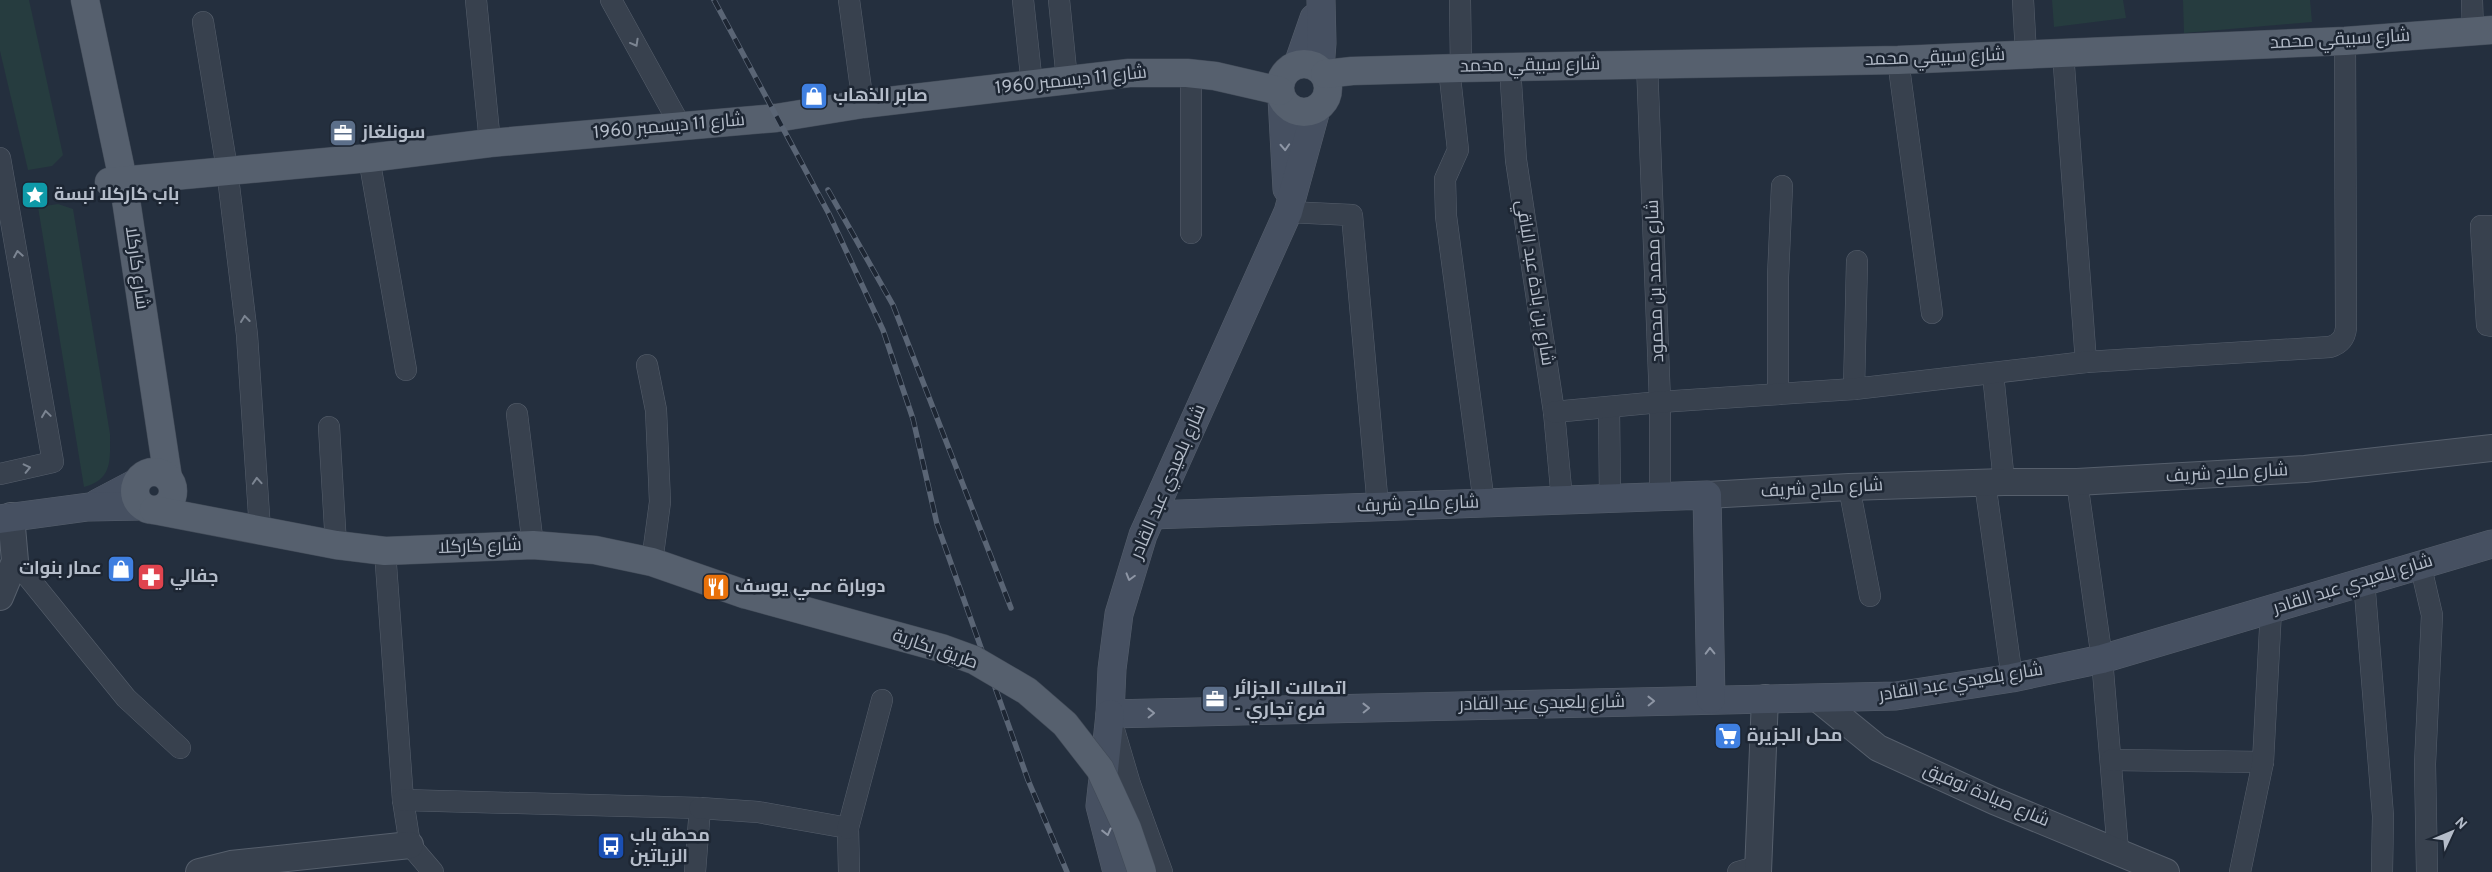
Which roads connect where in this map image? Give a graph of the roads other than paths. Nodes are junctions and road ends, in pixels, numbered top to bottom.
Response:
1 (70, 0) edge
2 (85, 0) edge
3 (476, 0) edge
4 (611, 0) edge
5 (849, 0) edge
6 (1023, 0) edge
7 (1059, 0) edge
8 (1320, 0) edge
9 (1460, 0) edge
10 (2023, 0) edge
11 (2472, 0) edge
12 (203, 22) dead end
13 (2483, 31) edge
14 (2345, 41) junction
15 (2062, 52) junction
16 (2026, 54) junction
17 (1898, 60) junction
18 (1647, 64) junction
19 (1510, 67) junction
20 (1455, 68) junction
21 (1378, 70) junction
22 (1203, 75) junction
23 (1299, 77) junction
24 (1067, 80) junction
25 (1032, 84) junction
26 (863, 104) junction
27 (1319, 107) junction
28 (680, 125) junction
29 (490, 143) junction
30 (0, 158) edge
31 (369, 158) junction
32 (226, 169) junction
33 (116, 181) junction
34 (1782, 186) dead end
35 (4, 192) edge
36 (1288, 212) junction
37 (2492, 226) edge
38 (1191, 233) dead end
39 (1856, 262) dead end
40 (1932, 312) dead end
41 (2492, 326) edge
42 (2086, 362) junction
43 (647, 365) dead end
44 (406, 370) dead end
45 (1993, 374) junction
46 (1854, 389) junction
47 (1778, 394) junction
48 (1660, 402) junction
49 (1609, 408) junction
50 (1554, 412) junction
51 (517, 414) dead end
52 (329, 427) dead end
53 (2492, 448) edge
54 (0, 474) edge
55 (1995, 482) junction
56 (2077, 482) junction
57 (1849, 487) junction
58 (154, 489) junction
59 (1707, 495) junction
60 (1660, 497) junction
61 (1610, 498) junction
62 (1562, 500) junction
63 (1484, 503) junction
64 (1378, 506) junction
65 (1152, 515) junction
66 (5, 518) edge
67 (260, 530) junction
68 (2492, 544) edge
69 (336, 545) junction
70 (533, 545) junction
71 (386, 551) junction
72 (15, 561) junction
73 (652, 562) junction
74 (2420, 564) junction
75 (2364, 580) junction
76 (744, 594) joint
77 (1870, 596) dead end
78 (0, 597) edge
79 (2271, 610) junction
80 (2102, 659) junction
81 (2012, 678) junction
82 (1764, 698) junction
83 (1711, 699) junction
84 (1818, 699) junction
85 (882, 700) dead end
86 (1110, 714) junction
87 (180, 748) dead end
88 (2111, 760) junction
89 (2263, 762) junction
90 (403, 800) junction
91 (700, 808) junction
92 (848, 828) junction
93 (410, 845) junction
94 (2118, 851) junction
95 (1752, 870) edge
96 (199, 872) edge
97 (433, 872) edge
98 (695, 872) edge
99 (849, 872) edge
100 (1118, 872) edge
101 (1142, 872) edge
102 (1162, 872) edge
103 (2166, 872) edge
104 (2240, 872) edge
105 (2382, 872) edge
106 (2427, 872) edge

1 - 33 main road, شارع كاركلا
2 - 33 main road, شارع كاركلا
3 - 29 street
4 -> 28 street
5 - 26 street
6 - 25 street
7 - 24 street
8 - 23 main road, شارع بلعيدي عبد القادر
9 - 20 street
10 - 16 street
11 - 13 street
12 - 32 street
13 - 14 main road, شارع سبيقي محمد
14 - 15 main road, شارع سبيقي محمد
14 - 42 street
15 - 16 main road, شارع سبيقي محمد
15 - 42 street
16 - 17 main road, شارع سبيقي محمد
17 - 18 main road, شارع سبيقي محمد
17 - 40 street
18 - 19 main road, شارع سبيقي محمد
18 - 48 street, شارع محمد بن محمود
19 - 20 main road, شارع سبيقي محمد
19 - 50 street, شارع بن بادة عبد الباقي
20 - 21 main road, شارع سبيقي محمد
20 - 63 street
21 - 23 main road, شارع سبيقي محمد
21 - 27 main road
22 - 23 main road, شارع 11 ديسمبر 1960
22 - 24 main road, شارع 11 ديسمبر 1960
22 - 38 street
23 - 27 main road
23 - 27 main road
23 -> 36 main road, شارع بلعيدي عبد القادر
24 - 25 main road, شارع 11 ديسمبر 1960
25 - 26 main road, شارع 11 ديسمبر 1960
26 - 28 main road, شارع 11 ديسمبر 1960
27 - 36 main road, شارع بلعيدي عبد القادر
28 - 29 main road, شارع 11 ديسمبر 1960
29 - 31 main road, شارع 11 ديسمبر 1960
30 - 35 street
31 - 32 main road, شارع 11 ديسمبر 1960
31 - 44 street
32 - 33 main road, شارع 11 ديسمبر 1960
67 -> 32 street
33 - 58 main road, شارع كاركلا
34 - 47 street
54 -> 35 street
36 - 64 street
36 - 65 main road, شارع بلعيدي عبد القادر
37 - 41 street
39 - 46 street
42 - 45 street
43 - 73 street
45 - 46 street
45 - 55 street
46 - 47 street
47 - 48 street
48 - 49 street
48 - 60 street, شارع محمد بن محمود
49 - 50 street
49 - 61 street
50 - 62 street, شارع بن بادة عبد الباقي
51 - 70 street
52 - 69 street
53 - 56 street, شارع ملاح شريف
55 - 56 street, شارع ملاح شريف
55 - 57 street, شارع ملاح شريف
55 - 81 street
56 - 80 street
57 - 59 street, شارع ملاح شريف
57 - 77 street
58 - 66 main road
58 - 67 main road, شارع كاركلا
59 - 60 main road, شارع ملاح شريف
83 -> 59 main road
60 - 61 main road, شارع ملاح شريف
61 - 62 main road, شارع ملاح شريف
62 - 63 main road, شارع ملاح شريف
63 - 64 main road, شارع ملاح شريف
64 - 65 main road, شارع ملاح شريف
65 -> 86 main road, شارع بلعيدي عبد القادر
66 - 72 street
67 - 69 main road, شارع كاركلا
68 - 74 main road, شارع بلعيدي عبد القادر
69 - 71 main road, شارع كاركلا
70 - 71 main road, شارع كاركلا
70 - 73 main road, شارع كاركلا
71 - 90 street
72 - 78 street
72 - 87 street
73 - 76 main road, شارع كاركلا
74 - 75 main road, شارع بلعيدي عبد القادر
74 - 106 street
75 - 79 main road, شارع بلعيدي عبد القادر
75 - 105 street
76 - 101 main road, طريق بكارية, bridge
79 - 80 main road, شارع بلعيدي عبد القادر
79 - 89 street
80 - 81 main road, شارع بلعيدي عبد القادر
80 - 88 street
81 - 84 main road, شارع بلعيدي عبد القادر
82 - 83 main road, شارع بلعيدي عبد القادر
82 - 84 main road, شارع بلعيدي عبد القادر
82 - 95 street
86 -> 83 main road, شارع بلعيدي عبد القادر
84 - 94 street, شارع صيادة توفيق
85 - 92 street
86 -> 100 main road
86 - 102 street
88 - 89 street
88 - 94 street
89 - 104 street
90 - 91 street
90 - 93 street
91 - 92 street
91 - 98 street
92 - 99 street
93 - 96 street
93 - 97 street
94 - 103 street, شارع صيادة توفيق

